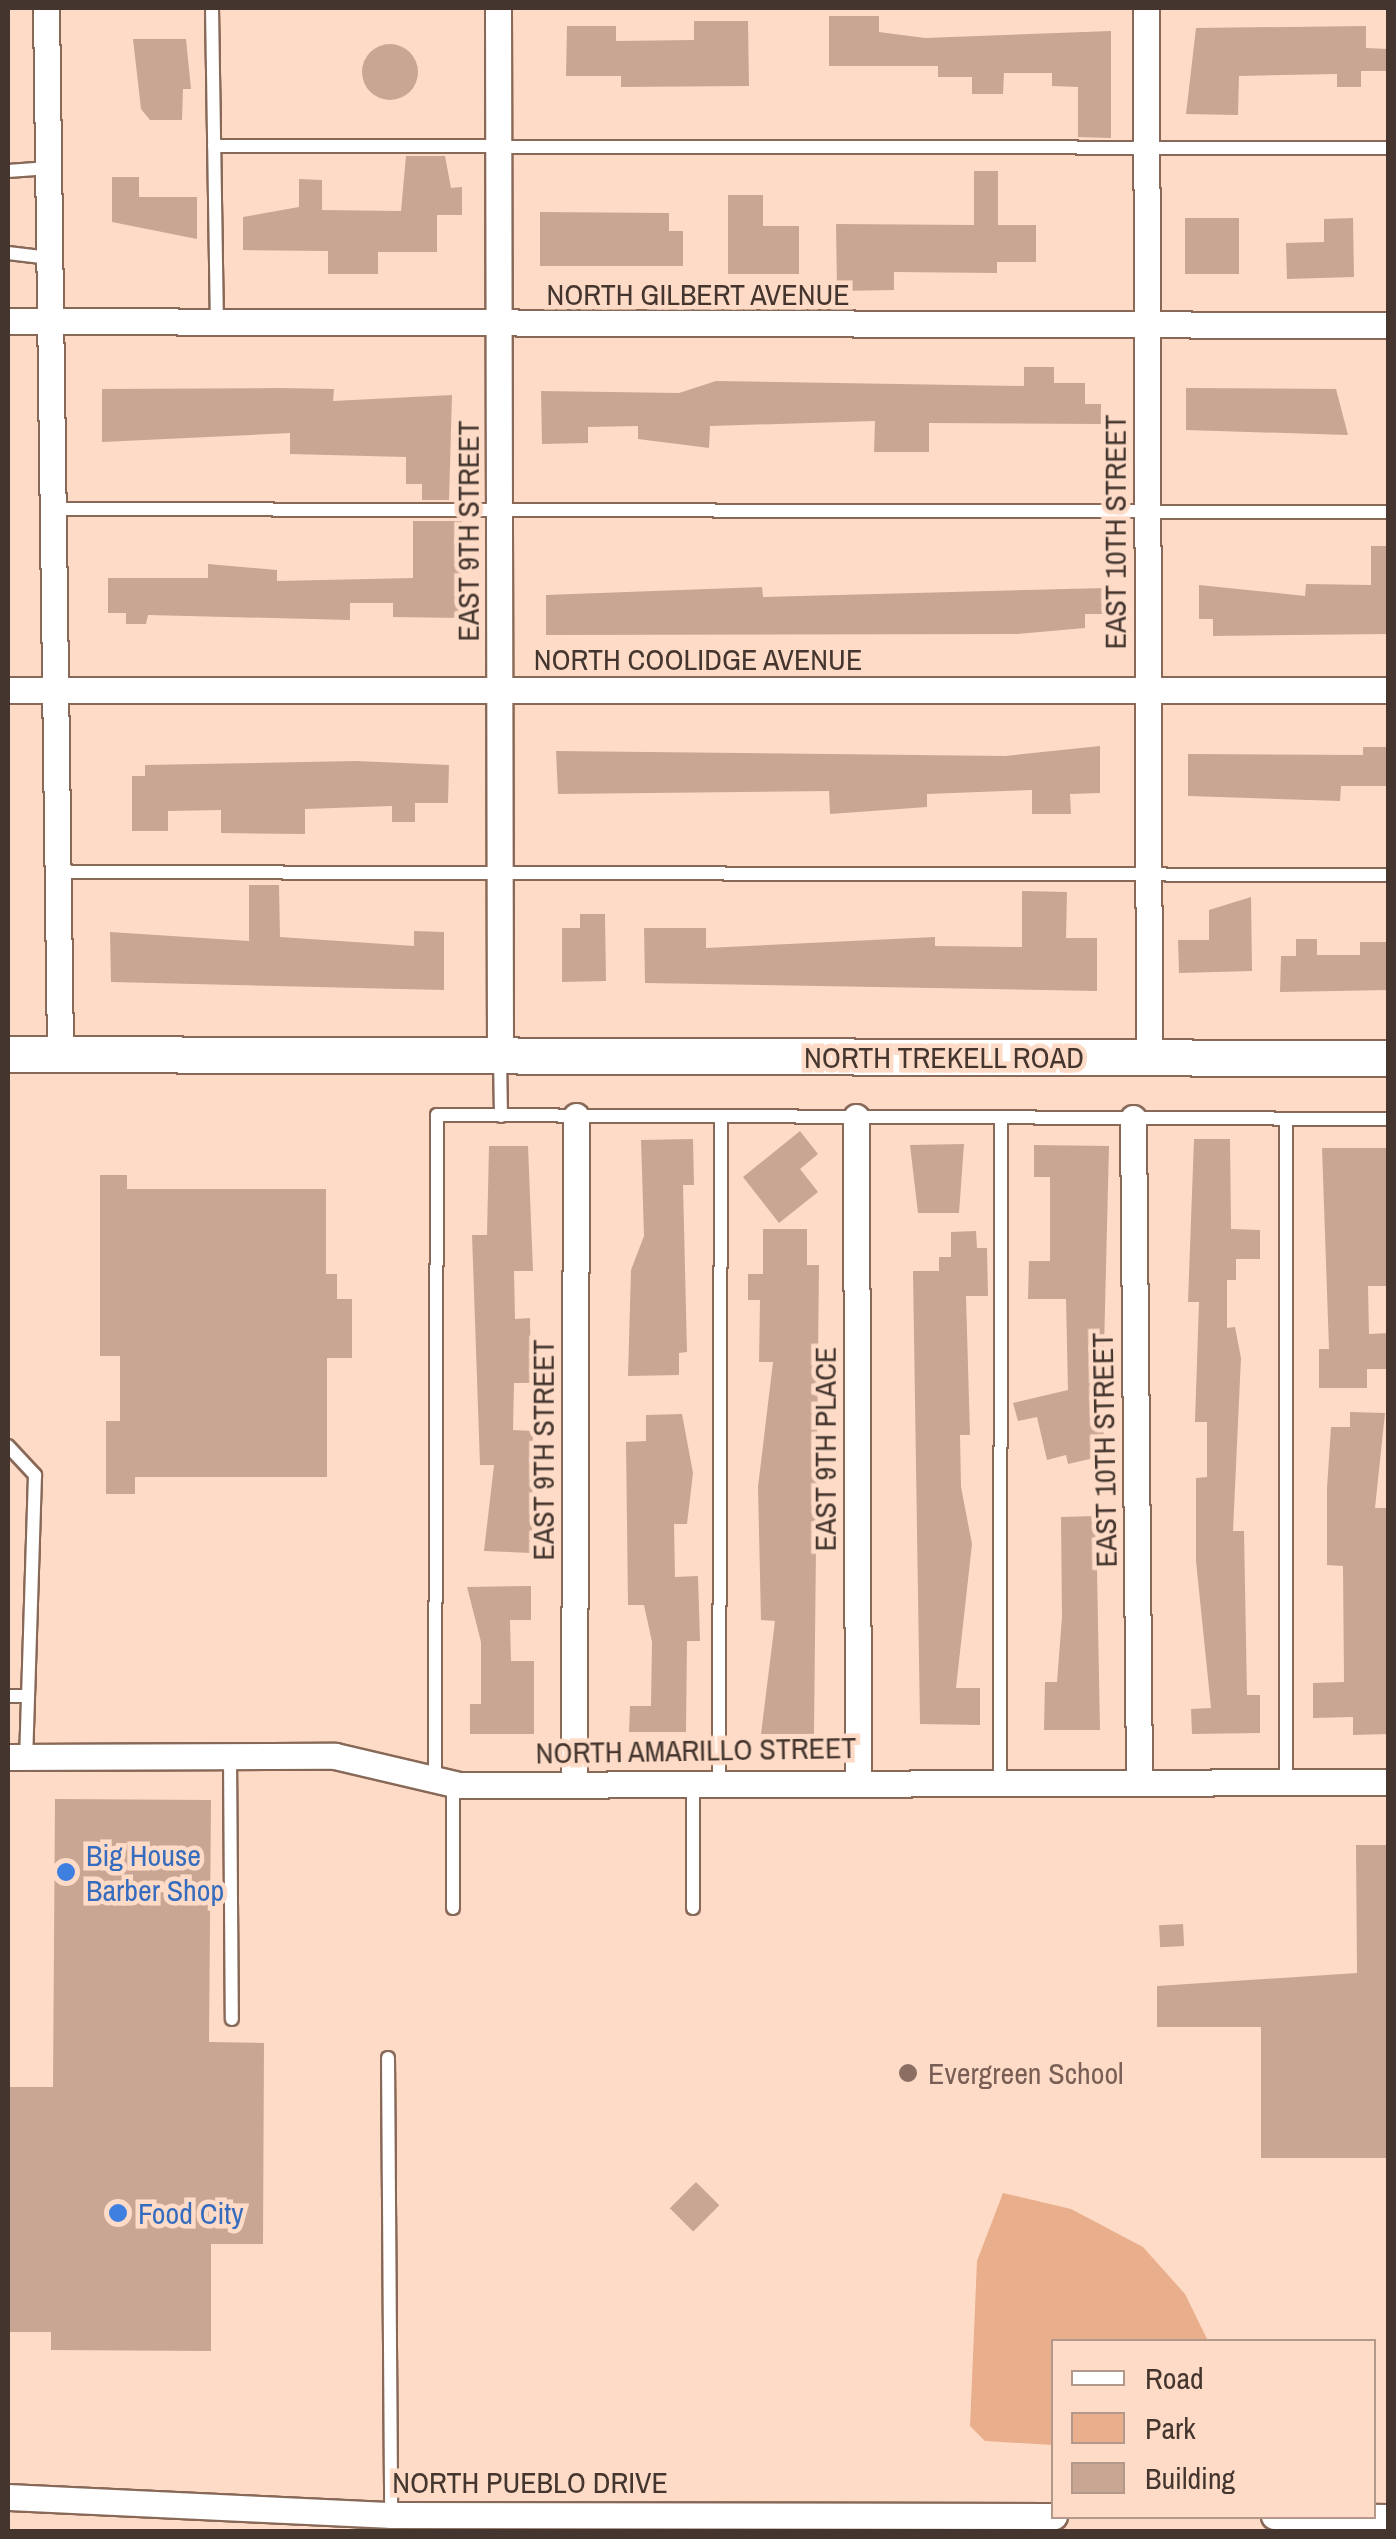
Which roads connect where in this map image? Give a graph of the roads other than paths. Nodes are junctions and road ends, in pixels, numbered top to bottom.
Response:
1 (46, 8) edge
2 (212, 8) edge
3 (498, 8) edge
4 (1146, 8) edge
5 (214, 146) junction
6 (500, 146) junction
7 (1146, 148) junction
8 (1388, 148) edge
9 (48, 168) junction
10 (8, 170) edge
11 (8, 253) edge
12 (50, 258) junction
13 (8, 322) edge
14 (51, 322) junction
15 (217, 324) junction
16 (1147, 324) junction
17 (1388, 325) edge
18 (502, 327) junction
19 (50, 510) junction
20 (501, 510) junction
21 (1148, 512) junction
22 (1388, 512) edge
23 (8, 690) edge
24 (50, 690) junction
25 (1148, 690) junction
26 (1388, 690) edge
27 (500, 692) junction
28 (60, 872) junction
29 (500, 874) junction
30 (1148, 875) junction
31 (1388, 875) edge
32 (8, 1054) edge
33 (60, 1055) junction
34 (500, 1056) junction
35 (1149, 1057) junction
36 (1388, 1058) edge
37 (502, 1116) junction
38 (576, 1116) junction
39 (721, 1116) junction
40 (856, 1117) junction
41 (1001, 1118) junction
42 (1133, 1118) junction
43 (1286, 1119) junction
44 (1388, 1120) edge
45 (8, 1446) edge
46 (8, 1696) edge
47 (28, 1696) junction
48 (230, 1756) junction
49 (16, 1757) edge
50 (858, 1781) junction
51 (1000, 1781) junction
52 (444, 1782) junction
53 (1140, 1782) junction
54 (1286, 1782) junction
55 (1388, 1782) edge
56 (706, 1783) junction
57 (574, 1784) junction
58 (452, 1908) dead end
59 (693, 1908) dead end
60 (232, 2019) dead end
61 (388, 2058) dead end
62 (8, 2498) edge
63 (391, 2515) junction
64 (1051, 2516) edge
65 (602, 2523) edge
66 (788, 2524) edge
67 (930, 2524) edge

1 - 9 street
2 - 5 lane
3 - 6 street, EAST 9TH STREET
4 - 7 street, EAST 10TH STREET
5 - 6 lane
5 - 15 lane
6 - 7 lane
6 - 18 street, EAST 9TH STREET
7 - 8 lane
7 - 16 street, EAST 10TH STREET
9 - 10 lane
9 - 12 street
11 - 12 lane
12 - 14 street
13 - 14 street, NORTH GILBERT AVENUE
14 - 15 street, NORTH GILBERT AVENUE
14 - 19 street
15 - 18 street, NORTH GILBERT AVENUE
16 - 17 street, NORTH GILBERT AVENUE
16 - 18 street, NORTH GILBERT AVENUE
16 - 21 street, EAST 10TH STREET
18 - 20 street, EAST 9TH STREET
19 - 20 lane
19 - 24 street
20 - 21 lane
20 - 27 street, EAST 9TH STREET
21 - 22 lane
21 - 25 street, EAST 10TH STREET
23 - 24 street, NORTH COOLIDGE AVENUE
24 - 27 street, NORTH COOLIDGE AVENUE
24 - 28 street
25 - 26 street, NORTH COOLIDGE AVENUE
25 - 27 street, NORTH COOLIDGE AVENUE
25 - 30 street, EAST 10TH STREET
27 - 29 street, EAST 9TH STREET
28 - 29 lane
28 - 33 street
29 - 30 lane
29 - 34 street, EAST 9TH STREET
30 - 31 lane
30 - 35 street, EAST 10TH STREET
32 - 33 main road, NORTH TREKELL ROAD
33 - 34 main road, NORTH TREKELL ROAD
34 - 35 main road, NORTH TREKELL ROAD
34 - 37 lane
35 - 36 main road, NORTH TREKELL ROAD
37 - 38 lane, NORTH TREKELL ROAD
37 - 52 lane, NORTH TREKELL ROAD
38 - 39 lane, NORTH TREKELL ROAD
38 - 57 street, EAST 9TH STREET
39 - 40 lane, NORTH TREKELL ROAD
39 - 56 lane
40 - 41 lane, NORTH TREKELL ROAD
40 - 50 street, EAST 9TH PLACE
41 - 42 lane, NORTH TREKELL ROAD
41 - 51 lane
42 - 43 lane, NORTH TREKELL ROAD
42 - 53 street, EAST 10TH STREET
43 - 44 lane, NORTH TREKELL ROAD
43 - 54 lane
45 - 47 lane
46 - 47 lane
47 - 49 lane
48 - 49 street, NORTH AMARILLO STREET
48 - 52 street, NORTH AMARILLO STREET
48 - 60 lane
50 - 51 street, NORTH AMARILLO STREET
50 - 56 street, NORTH AMARILLO STREET
51 - 53 street, NORTH AMARILLO STREET
52 - 57 street, NORTH AMARILLO STREET
52 - 58 lane
53 - 54 street, NORTH AMARILLO STREET
54 - 55 street, NORTH AMARILLO STREET
56 - 57 street, NORTH AMARILLO STREET
56 - 59 lane
61 - 63 lane
62 - 63 street, NORTH PUEBLO DRIVE
63 - 65 street, NORTH PUEBLO DRIVE
64 - 67 street, NORTH PUEBLO DRIVE
65 - 66 street, NORTH PUEBLO DRIVE
66 - 67 street, NORTH PUEBLO DRIVE

